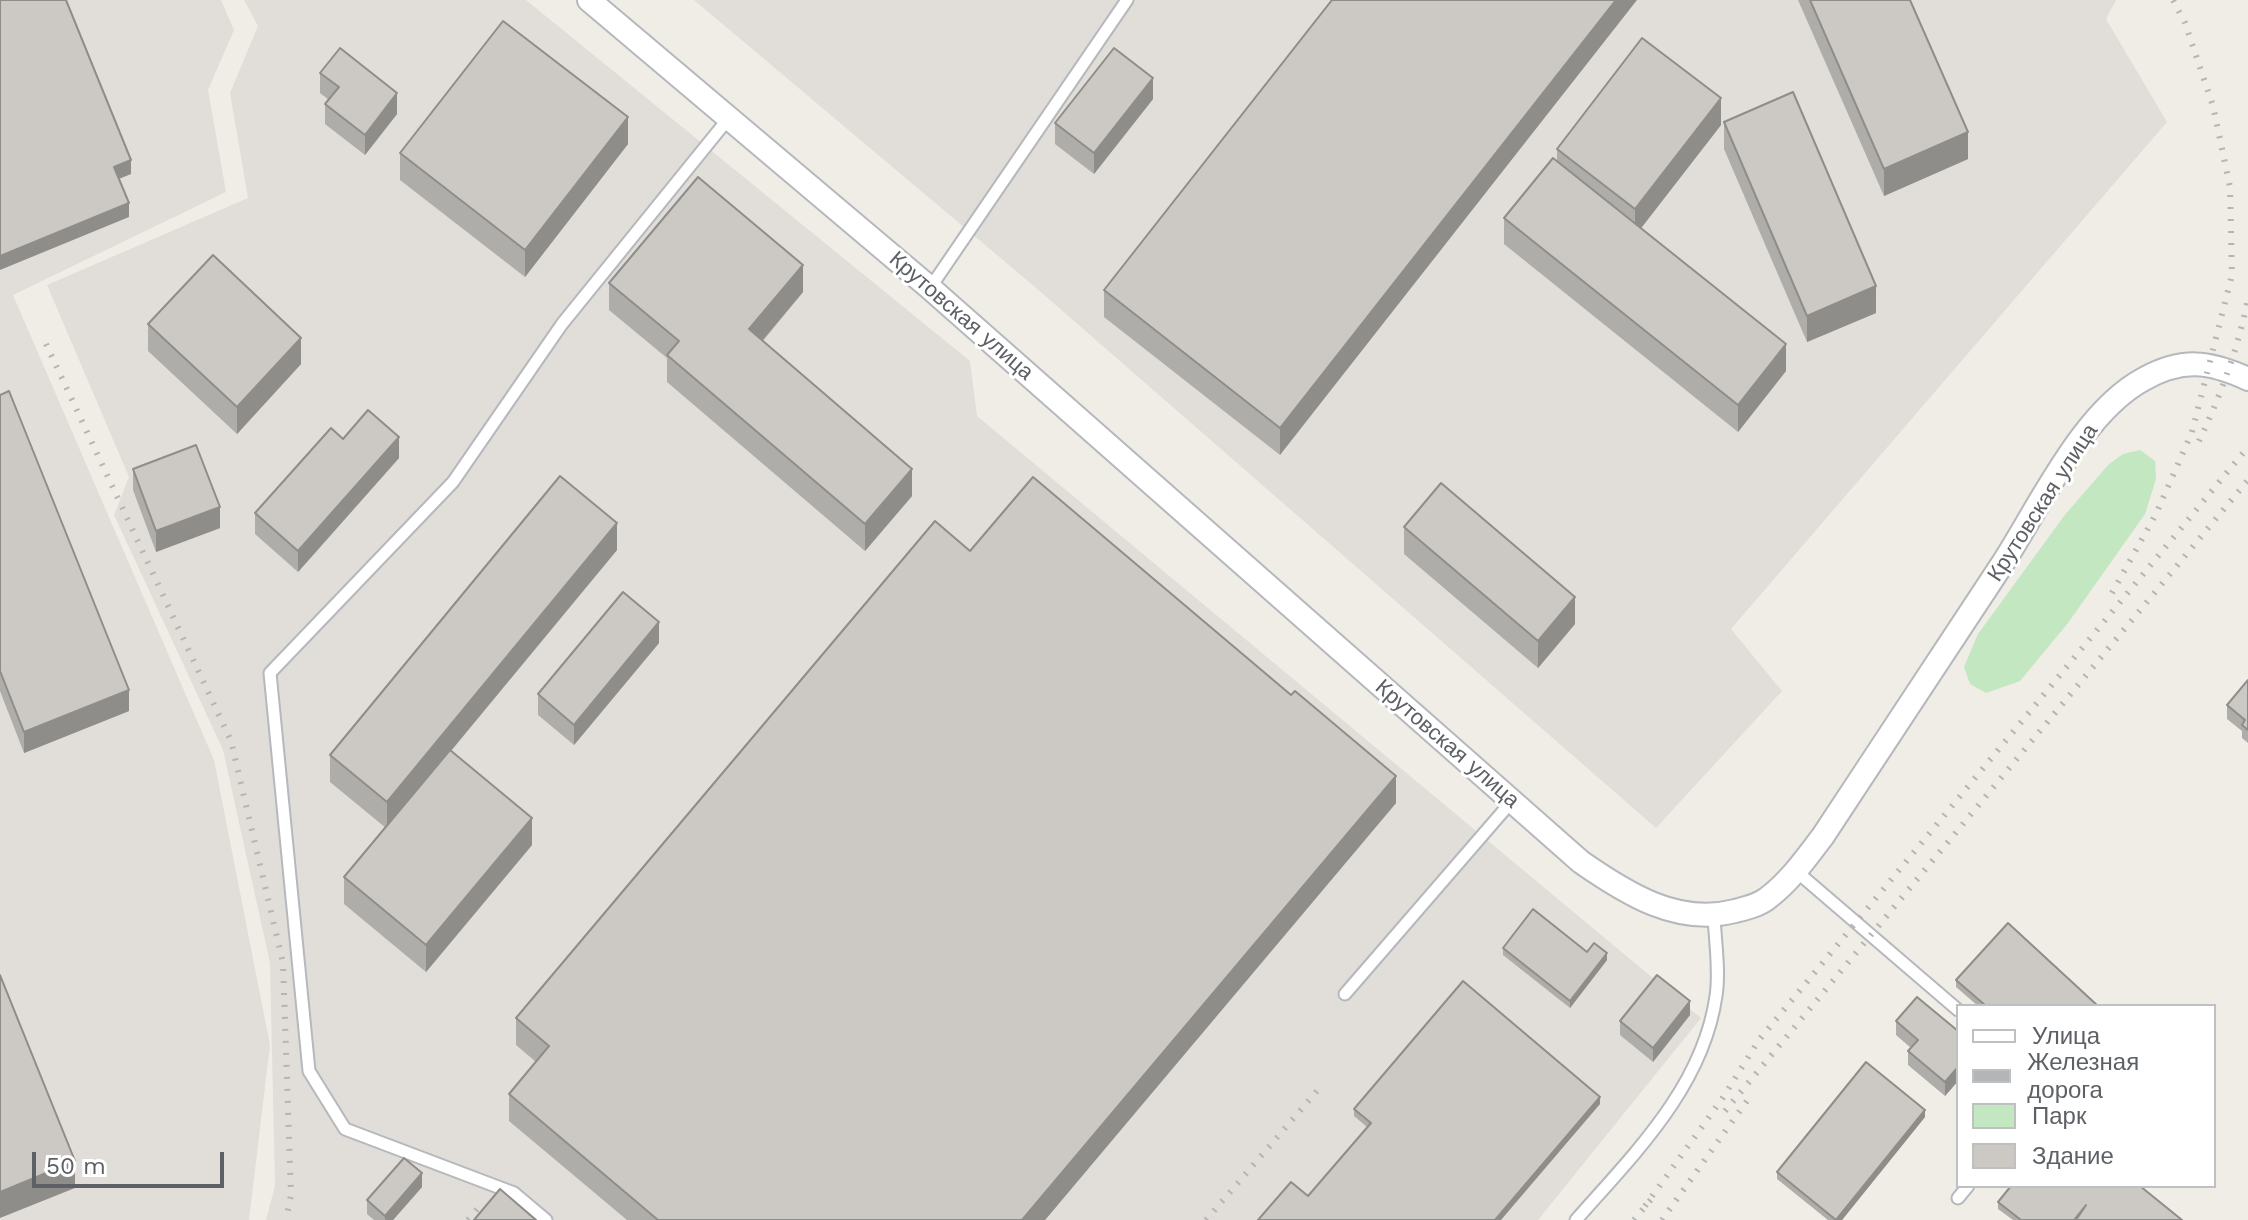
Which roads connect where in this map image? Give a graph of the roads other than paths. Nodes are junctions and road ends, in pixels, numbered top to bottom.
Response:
1 (589, 0) edge
2 (1127, 0) edge
3 (728, 119) junction
4 (930, 288) junction
5 (2248, 379) edge
6 (1512, 801) junction
7 (1796, 871) junction
8 (1714, 916) junction
9 (1345, 994) dead end
10 (1956, 1008) edge
11 (1966, 1188) edge
12 (1958, 1198) dead end
13 (546, 1220) edge
14 (1576, 1220) edge

1 - 3 street, Крутовская улица
2 - 4 lane
3 - 4 street, Крутовская улица
3 - 13 lane
4 - 6 street, Крутовская улица
5 - 7 street, Крутовская улица
6 - 8 street, Крутовская улица
6 - 9 lane
7 - 8 street, Крутовская улица
7 - 10 lane
8 - 14 lane
11 - 12 lane

